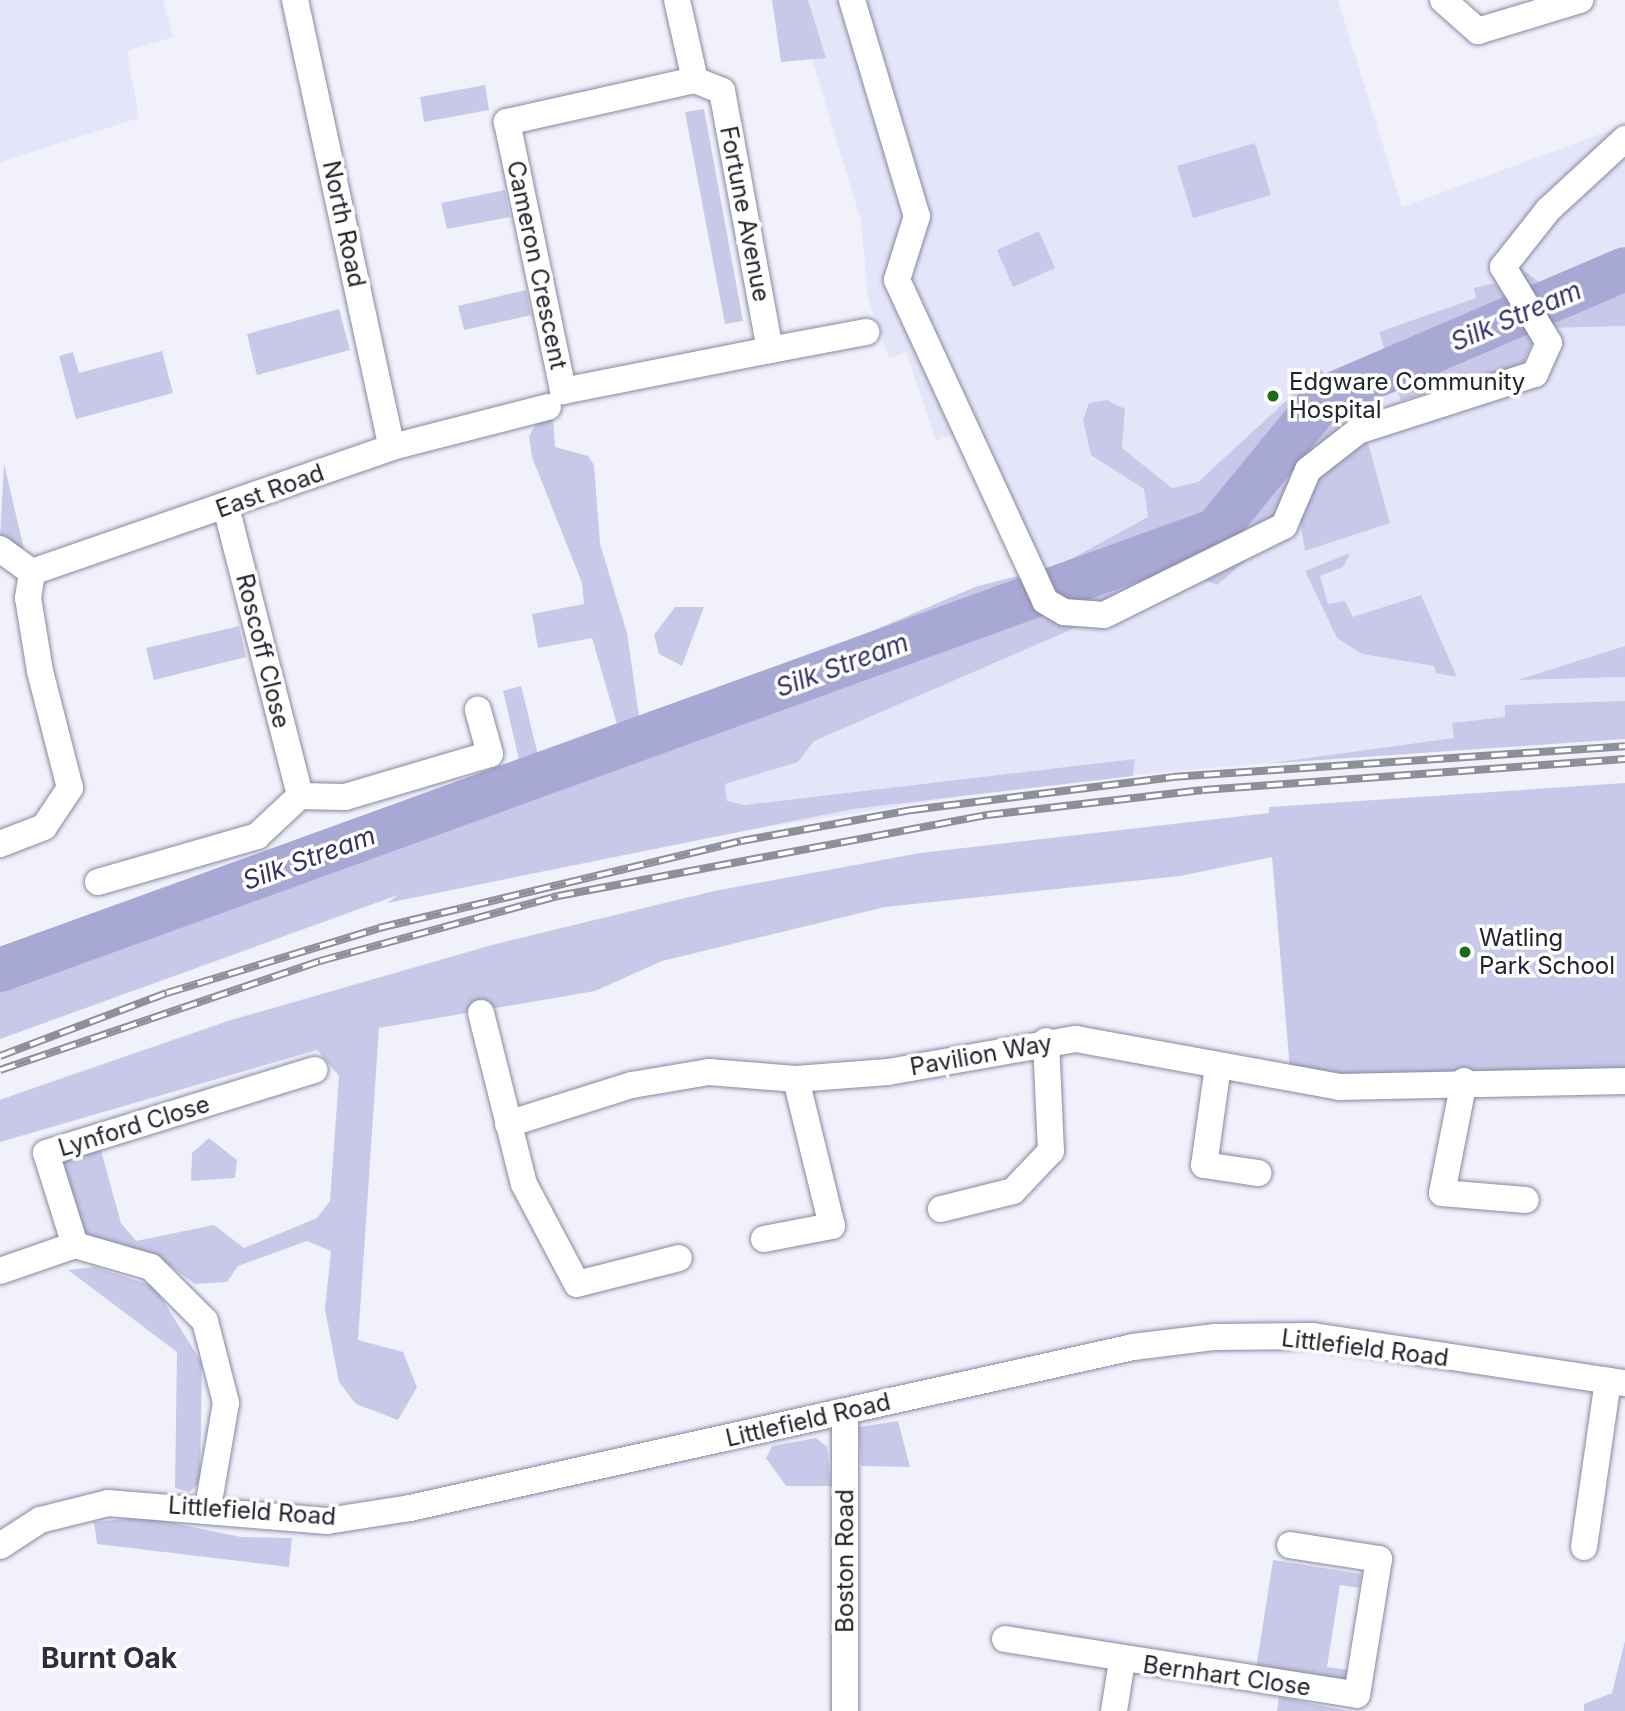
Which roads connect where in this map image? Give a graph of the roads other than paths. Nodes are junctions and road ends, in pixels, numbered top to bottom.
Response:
1 (295, 0) edge
2 (677, 0) edge
3 (852, 0) edge
4 (1443, 0) edge
5 (1580, 0) edge
6 (695, 80) junction
7 (1625, 139) edge
8 (866, 332) dead end
9 (770, 350) junction
10 (548, 407) dead end
11 (392, 447) junction
12 (226, 507) junction
13 (0, 549) edge
14 (32, 572) junction
15 (478, 710) dead end
16 (300, 796) junction
17 (0, 844) edge
18 (98, 882) dead end
19 (481, 1013) dead end
20 (1046, 1041) junction
21 (1218, 1066) junction
22 (314, 1070) dead end
23 (796, 1079) junction
24 (1464, 1081) junction
25 (1625, 1081) edge
26 (508, 1124) junction
27 (1258, 1173) dead end
28 (1526, 1200) dead end
29 (942, 1209) dead end
30 (764, 1239) dead end
31 (75, 1245) junction
32 (678, 1258) dead end
33 (0, 1271) edge
34 (1616, 1382) edge
35 (845, 1412) junction
36 (208, 1507) junction
37 (1290, 1545) dead end
38 (0, 1546) edge
39 (1584, 1547) dead end
40 (1005, 1639) dead end
41 (1122, 1661) junction
42 (845, 1711) edge
43 (1114, 1711) edge

1 - 11 street, North Road
2 - 6 street
3 - 7 street
4 - 5 street
6 - 9 street, Fortune Avenue
6 - 9 street, Cameron Crescent
8 - 9 street
10 - 11 street, East Road
11 - 12 street, East Road
12 - 14 street, East Road
12 - 16 street, Roscoff Close
13 - 14 street
14 - 17 street
15 - 16 street
16 - 18 street
19 - 26 street
20 - 21 street, Pavilion Way
20 - 23 street, Pavilion Way
20 - 29 street
21 - 24 street, Pavilion Way
21 - 27 street
22 - 31 street, Lynford Close
23 - 26 street, Pavilion Way
23 - 30 street
24 - 25 street, Pavilion Way
24 - 28 street
26 - 32 street
31 - 33 street
31 - 36 street
34 - 35 street, Littlefield Road
34 - 39 street
35 - 36 street, Littlefield Road
35 - 42 street, Boston Road
36 - 38 street, Littlefield Road
37 - 41 street, Bernhart Close
40 - 41 street, Bernhart Close
41 - 43 street, Bernhart Close

